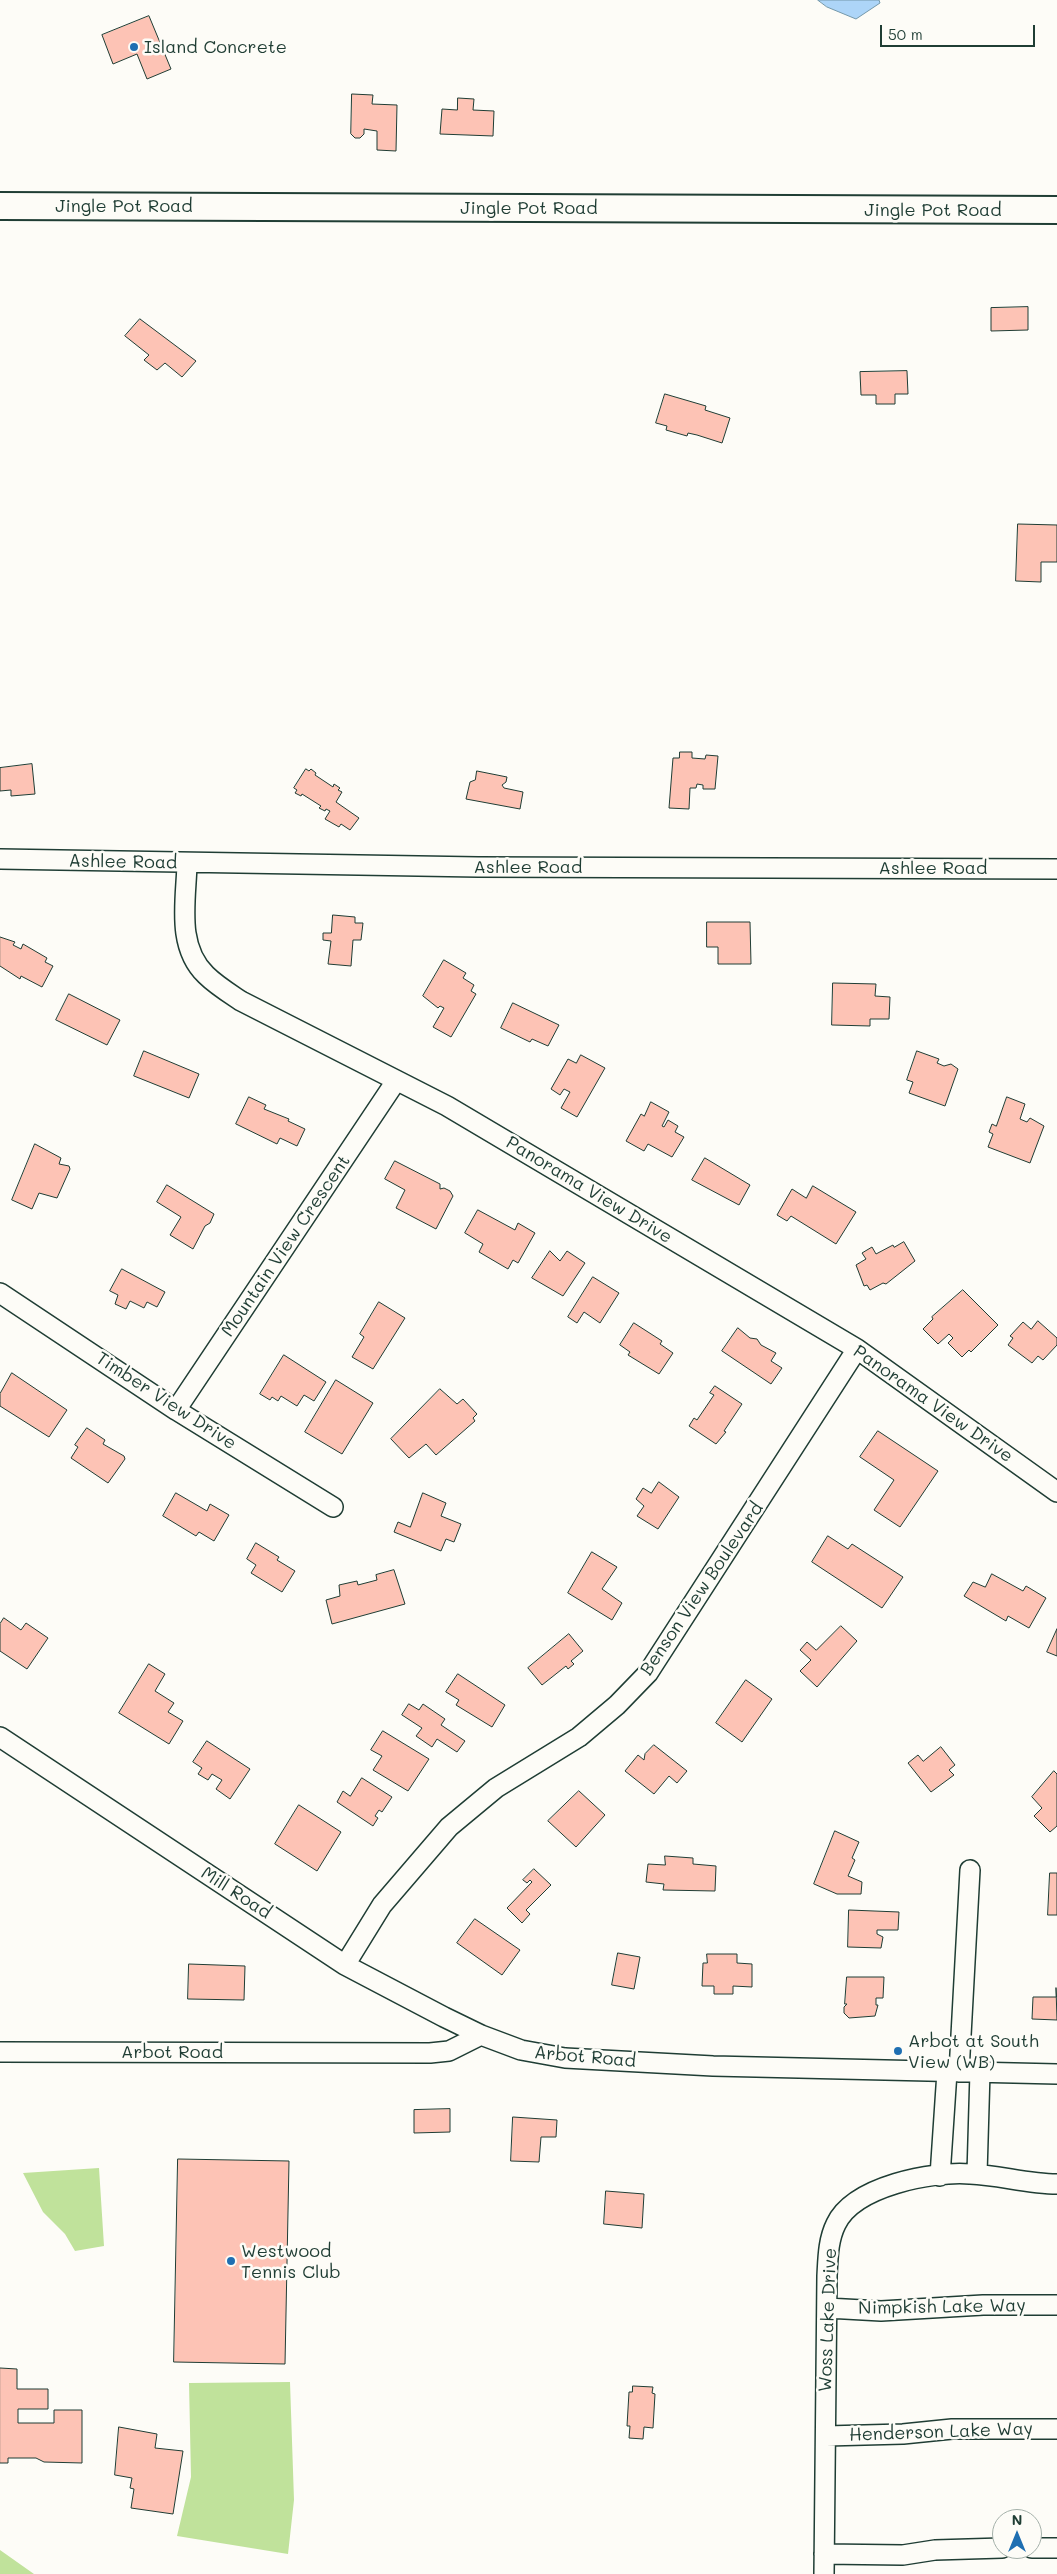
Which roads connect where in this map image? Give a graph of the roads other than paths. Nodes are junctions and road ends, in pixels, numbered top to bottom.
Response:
1 (0, 206) edge
2 (1057, 210) edge
3 (0, 859) edge
4 (187, 864) junction
5 (1057, 869) edge
6 (396, 1081) junction
7 (0, 1292) edge
8 (858, 1349) junction
9 (176, 1410) junction
10 (1057, 1492) edge
11 (333, 1506) dead end
12 (0, 1737) edge
13 (970, 1870) dead end
14 (345, 1965) junction
15 (480, 2035) junction
16 (0, 2052) edge
17 (953, 2072) junction
18 (980, 2072) junction
19 (1057, 2074) edge
20 (977, 2174) junction
21 (940, 2176) junction
22 (1057, 2184) edge
23 (1057, 2305) edge
24 (827, 2308) junction
25 (1057, 2429) edge
26 (826, 2436) junction
27 (992, 2548) edge
28 (1042, 2548) edge
29 (1057, 2548) edge
30 (824, 2554) junction
31 (824, 2574) edge

1 - 2 street, Jingle Pot Road
3 - 4 street, Ashlee Road
4 - 5 street, Ashlee Road
4 - 6 street, Panorama View Drive
6 - 8 street, Panorama View Drive
6 - 9 street, Mountain View Crescent
7 - 9 street, Timber View Drive
8 - 10 street, Panorama View Drive
8 - 14 street, Benson View Boulevard
9 - 11 street, Timber View Drive
12 - 14 street, Mill Road
13 - 17 street
14 - 15 street, Mill Road
15 - 16 street, Arbot Road
15 - 17 street, Arbot Road
17 - 18 street, Arbot Road
17 - 21 street
18 - 19 street, Arbot Road
18 - 20 street
20 - 21 street, Woss Lake Drive
20 - 22 street
21 - 24 street, Woss Lake Drive
23 - 24 street, Nimpkish Lake Way
24 - 26 street, Woss Lake Drive
25 - 26 street, Henderson Lake Way
26 - 30 street, Woss Lake Drive
27 - 30 street
28 - 29 street
30 - 31 street, Woss Lake Drive

